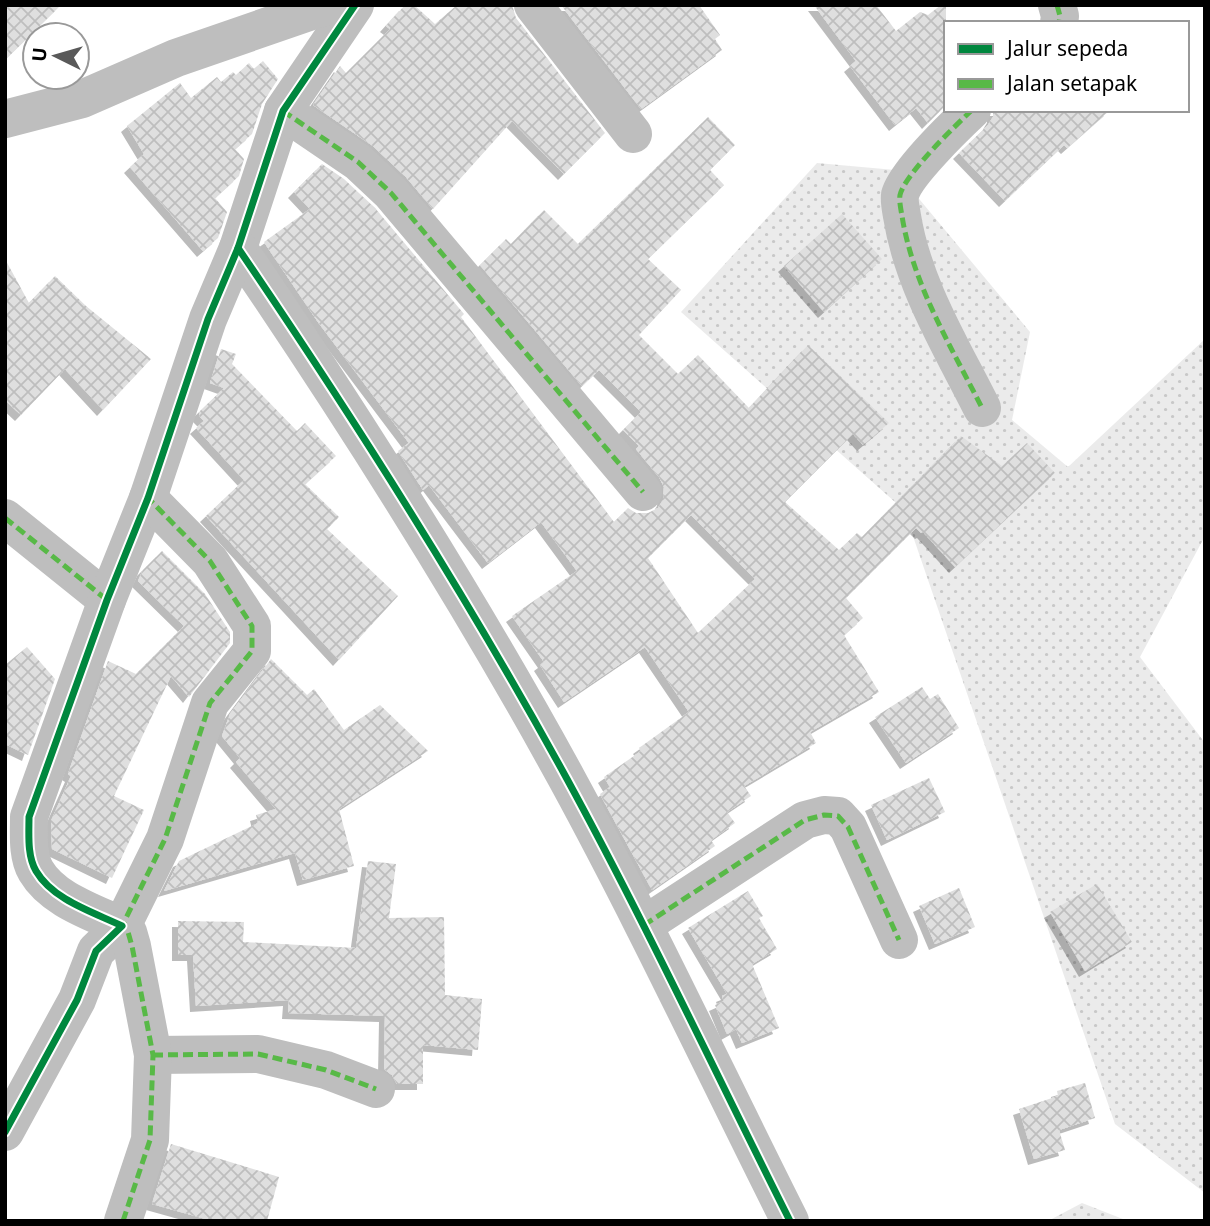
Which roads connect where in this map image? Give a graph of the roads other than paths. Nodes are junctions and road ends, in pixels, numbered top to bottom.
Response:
1 (329, 5) edge
2 (355, 5) edge
3 (533, 5) edge
4 (283, 111) junction
5 (970, 112) edge
6 (5, 119) edge
7 (633, 134) dead end
8 (238, 248) junction
9 (982, 408) dead end
10 (643, 492) dead end
11 (148, 498) junction
12 (5, 519) edge
13 (107, 600) junction
14 (644, 925) junction
15 (122, 926) junction
16 (899, 940) dead end
17 (153, 1055) junction
18 (376, 1089) dead end
19 (5, 1132) edge
20 (123, 1221) edge
21 (790, 1221) edge

1 - 6 street
2 - 4 street
3 - 7 street
4 - 8 street
4 - 10 street
5 - 9 street
8 - 11 street
8 - 14 street
11 - 13 street
11 - 15 street
12 - 13 street
13 - 15 street
14 - 16 street
14 - 21 street
15 - 17 street
15 - 19 street
17 - 18 street
17 - 20 street

